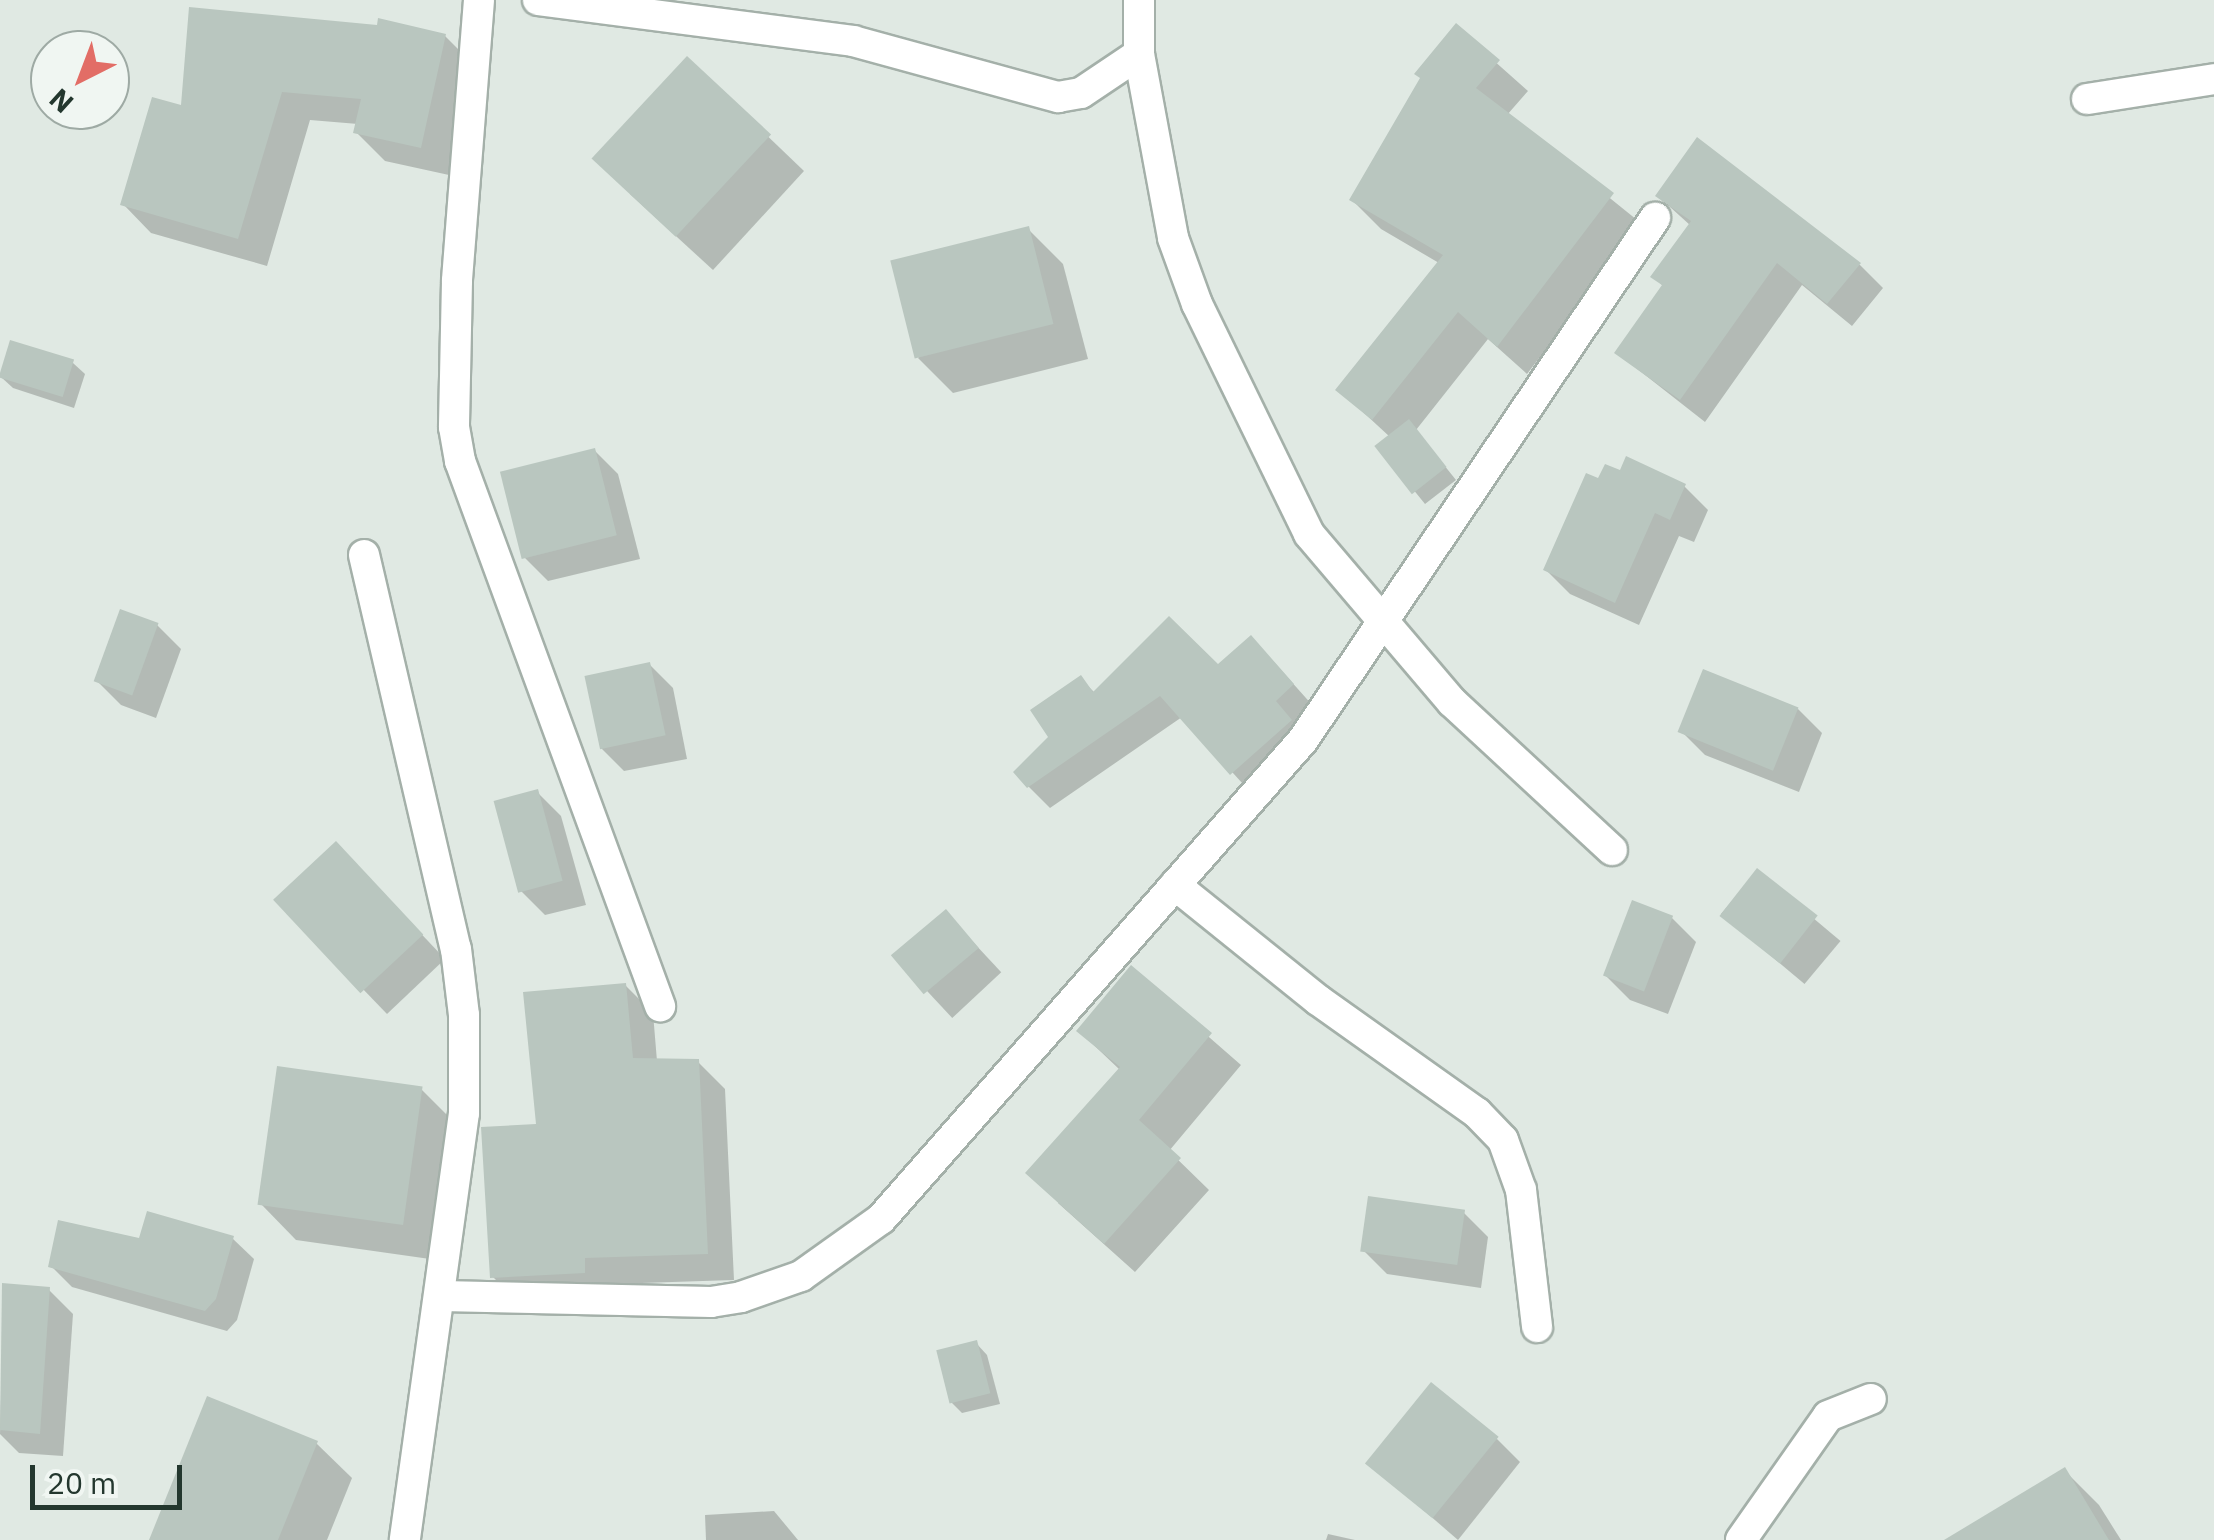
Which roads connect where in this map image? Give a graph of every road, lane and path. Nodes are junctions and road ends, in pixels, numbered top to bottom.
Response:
1 (479, 0) edge
2 (538, 0) edge
3 (1139, 0) edge
4 (1139, 54) junction
5 (2214, 79) edge
6 (2087, 100) dead end
7 (1654, 218) dead end
8 (364, 556) dead end
9 (1383, 625) junction
10 (1612, 850) dead end
11 (1175, 885) junction
12 (660, 1006) dead end
13 (442, 1296) junction
14 (1537, 1326) dead end
15 (1871, 1399) dead end
16 (405, 1540) edge
17 (1741, 1540) edge

1 - 12 street
2 - 4 street
3 - 4 street
4 - 9 street
5 - 6 street
7 - 9 street
8 - 13 street
9 - 10 street
9 - 11 street
11 - 13 street
11 - 14 street
13 - 16 street
15 - 17 street

